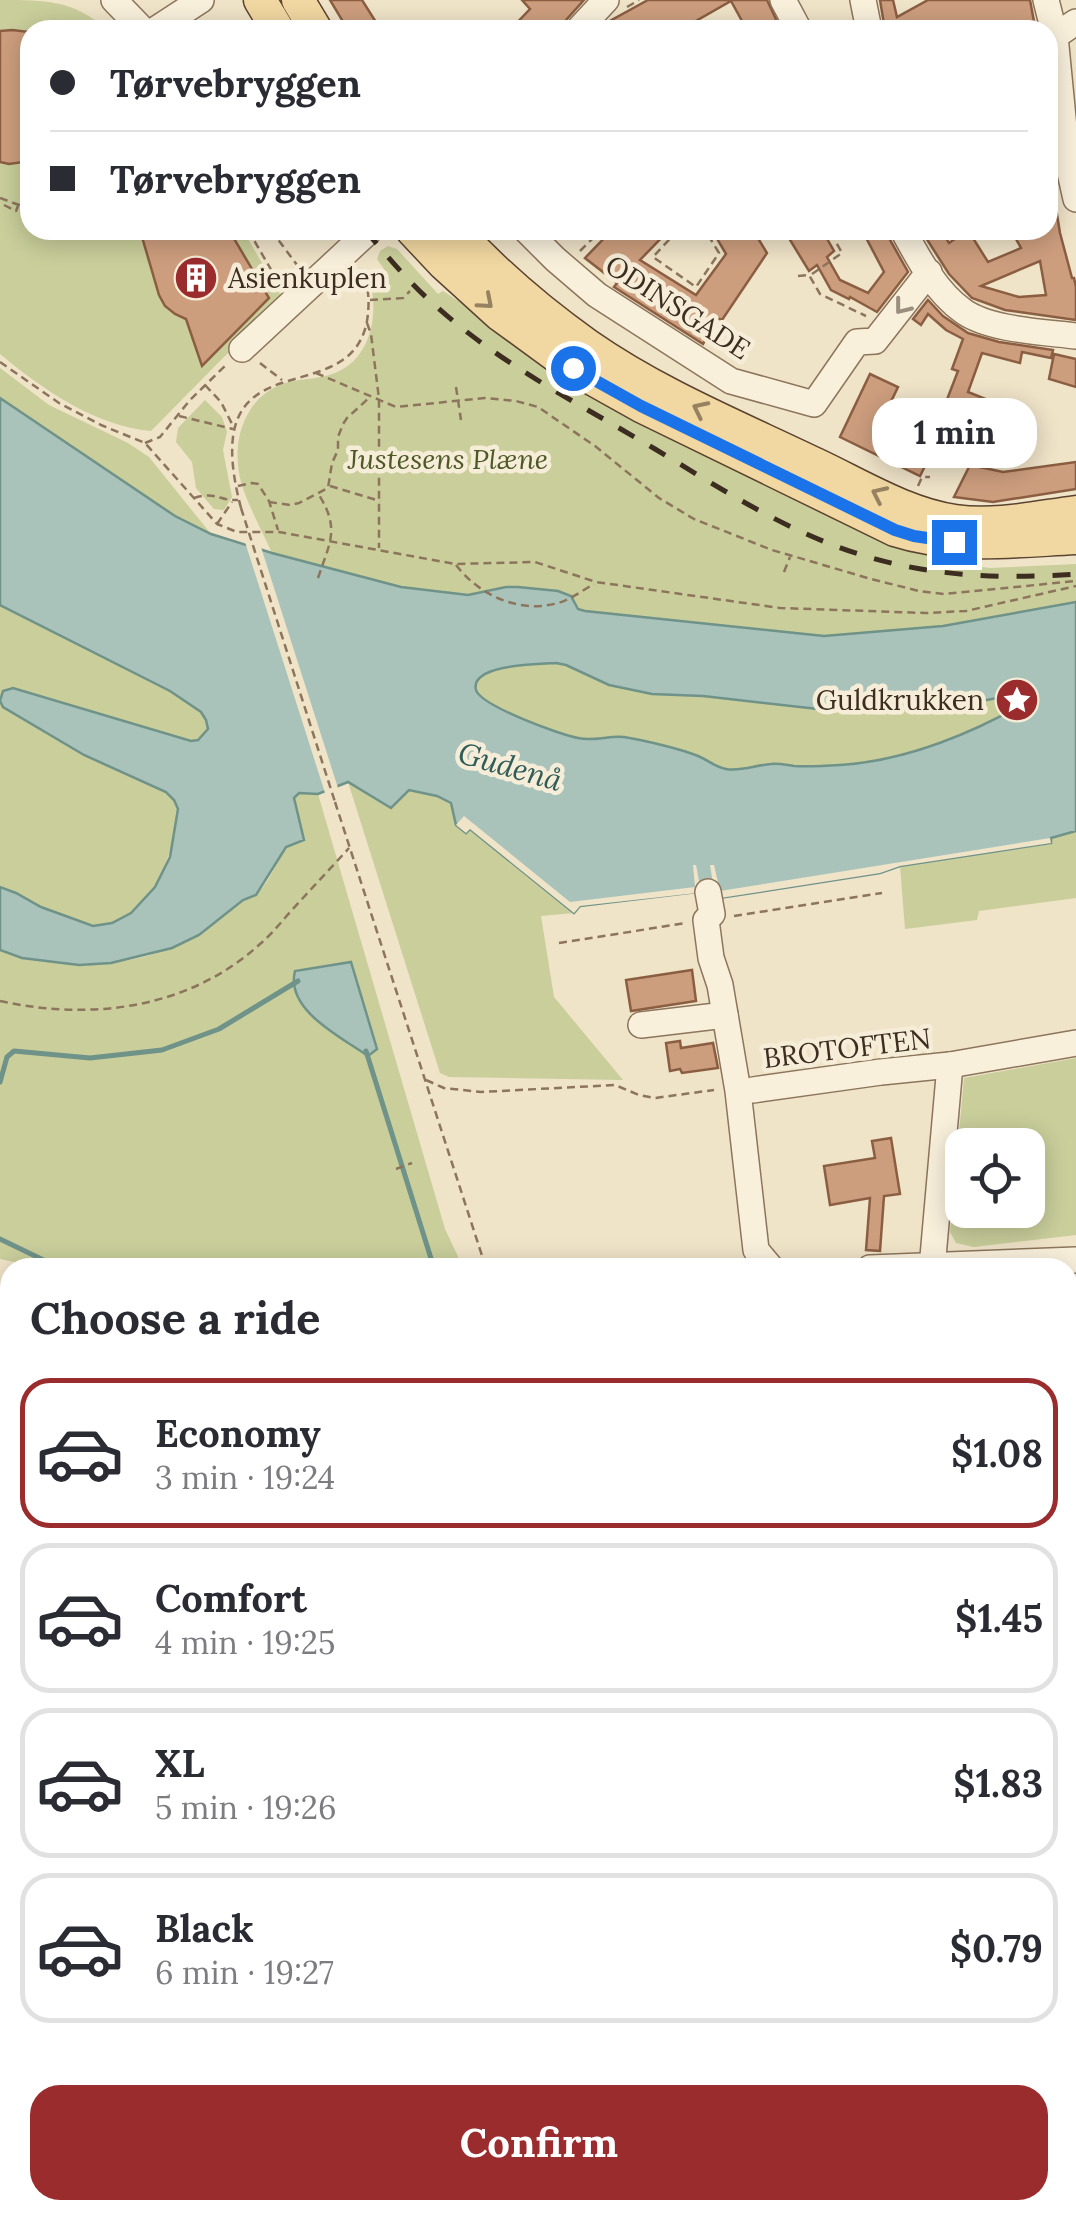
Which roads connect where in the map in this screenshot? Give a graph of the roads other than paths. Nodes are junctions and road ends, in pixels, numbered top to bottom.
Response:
1 (114, 0) edge
2 (201, 0) edge
3 (606, 0) edge
4 (133, 20) edge
5 (170, 20) edge
6 (587, 20) edge
7 (1058, 77) edge
8 (1076, 199) edge
9 (360, 240) edge
10 (421, 240) edge
11 (464, 240) edge
12 (536, 240) edge
13 (909, 240) edge
14 (929, 272) junction
15 (1076, 336) edge
16 (242, 349) dead end
17 (1076, 512) edge
18 (1076, 538) edge
19 (708, 892) dead end
20 (725, 1015) junction
21 (640, 1025) dead end
22 (1076, 1044) edge
23 (950, 1065) junction
24 (746, 1091) junction
25 (762, 1258) edge
26 (934, 1258) edge

1 - 4 street
2 - 5 street
3 - 6 street
7 - 8 street
9 - 16 street
10 -> 18 main road
17 -> 11 main road
14 -> 12 street, ODINSGADE
13 - 14 street
14 - 15 street
19 - 20 street
20 - 21 street
20 - 24 street
22 - 23 street, BROTOFTEN
23 - 24 street, BROTOFTEN
23 - 26 street, BROTOFTEN
24 - 25 street

